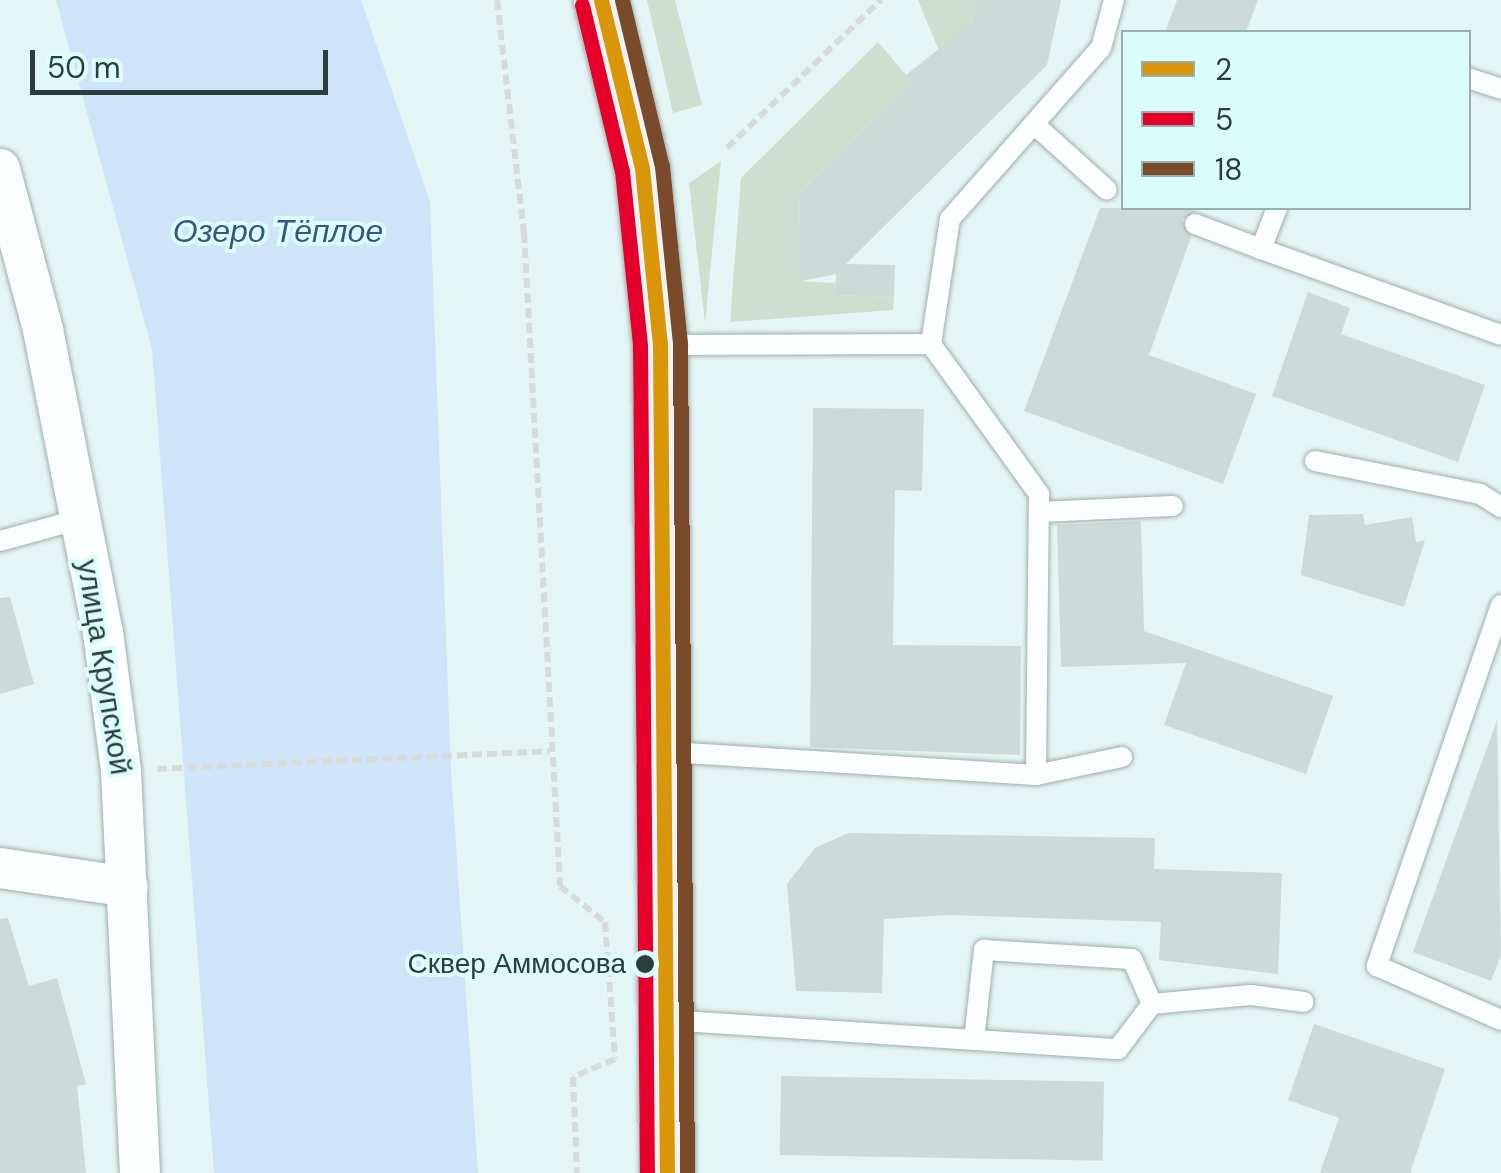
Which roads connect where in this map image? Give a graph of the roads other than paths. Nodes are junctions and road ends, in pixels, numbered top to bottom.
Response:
1 (602, 0) edge
2 (1114, 0) edge
3 (1471, 79) edge
4 (1501, 89) edge
5 (1034, 124) junction
6 (1, 174) edge
7 (1106, 190) dead end
8 (1276, 210) edge
9 (1196, 224) dead end
10 (1260, 250) junction
11 (1501, 335) edge
12 (931, 344) junction
13 (660, 345) junction
14 (1316, 461) dead end
15 (1173, 506) dead end
16 (1501, 507) edge
17 (1039, 512) junction
18 (80, 519) junction
19 (0, 541) edge
20 (1501, 605) edge
21 (670, 752) junction
22 (1122, 757) dead end
23 (1036, 775) junction
24 (0, 868) edge
25 (128, 886) junction
26 (1304, 1002) dead end
27 (1152, 1004) junction
28 (666, 1020) junction
29 (1501, 1020) edge
30 (974, 1040) junction
31 (140, 1173) edge
32 (666, 1173) edge

1 - 13 main road
2 - 5 lane
3 - 4 lane
5 - 7 lane
5 - 12 lane
6 - 18 street, улица Крупской
8 - 10 lane
9 - 10 lane
10 - 11 lane
12 - 13 lane
12 - 17 lane
13 - 21 main road
14 - 16 lane
15 - 17 lane
17 - 23 lane
18 - 19 lane
18 - 25 street, улица Крупской
20 - 29 lane
21 - 23 lane
21 - 28 main road
22 - 23 lane
24 - 25 street
25 - 31 street, улица Крупской
26 - 27 lane
27 - 30 lane
27 - 30 lane
28 - 30 lane
28 - 32 main road

